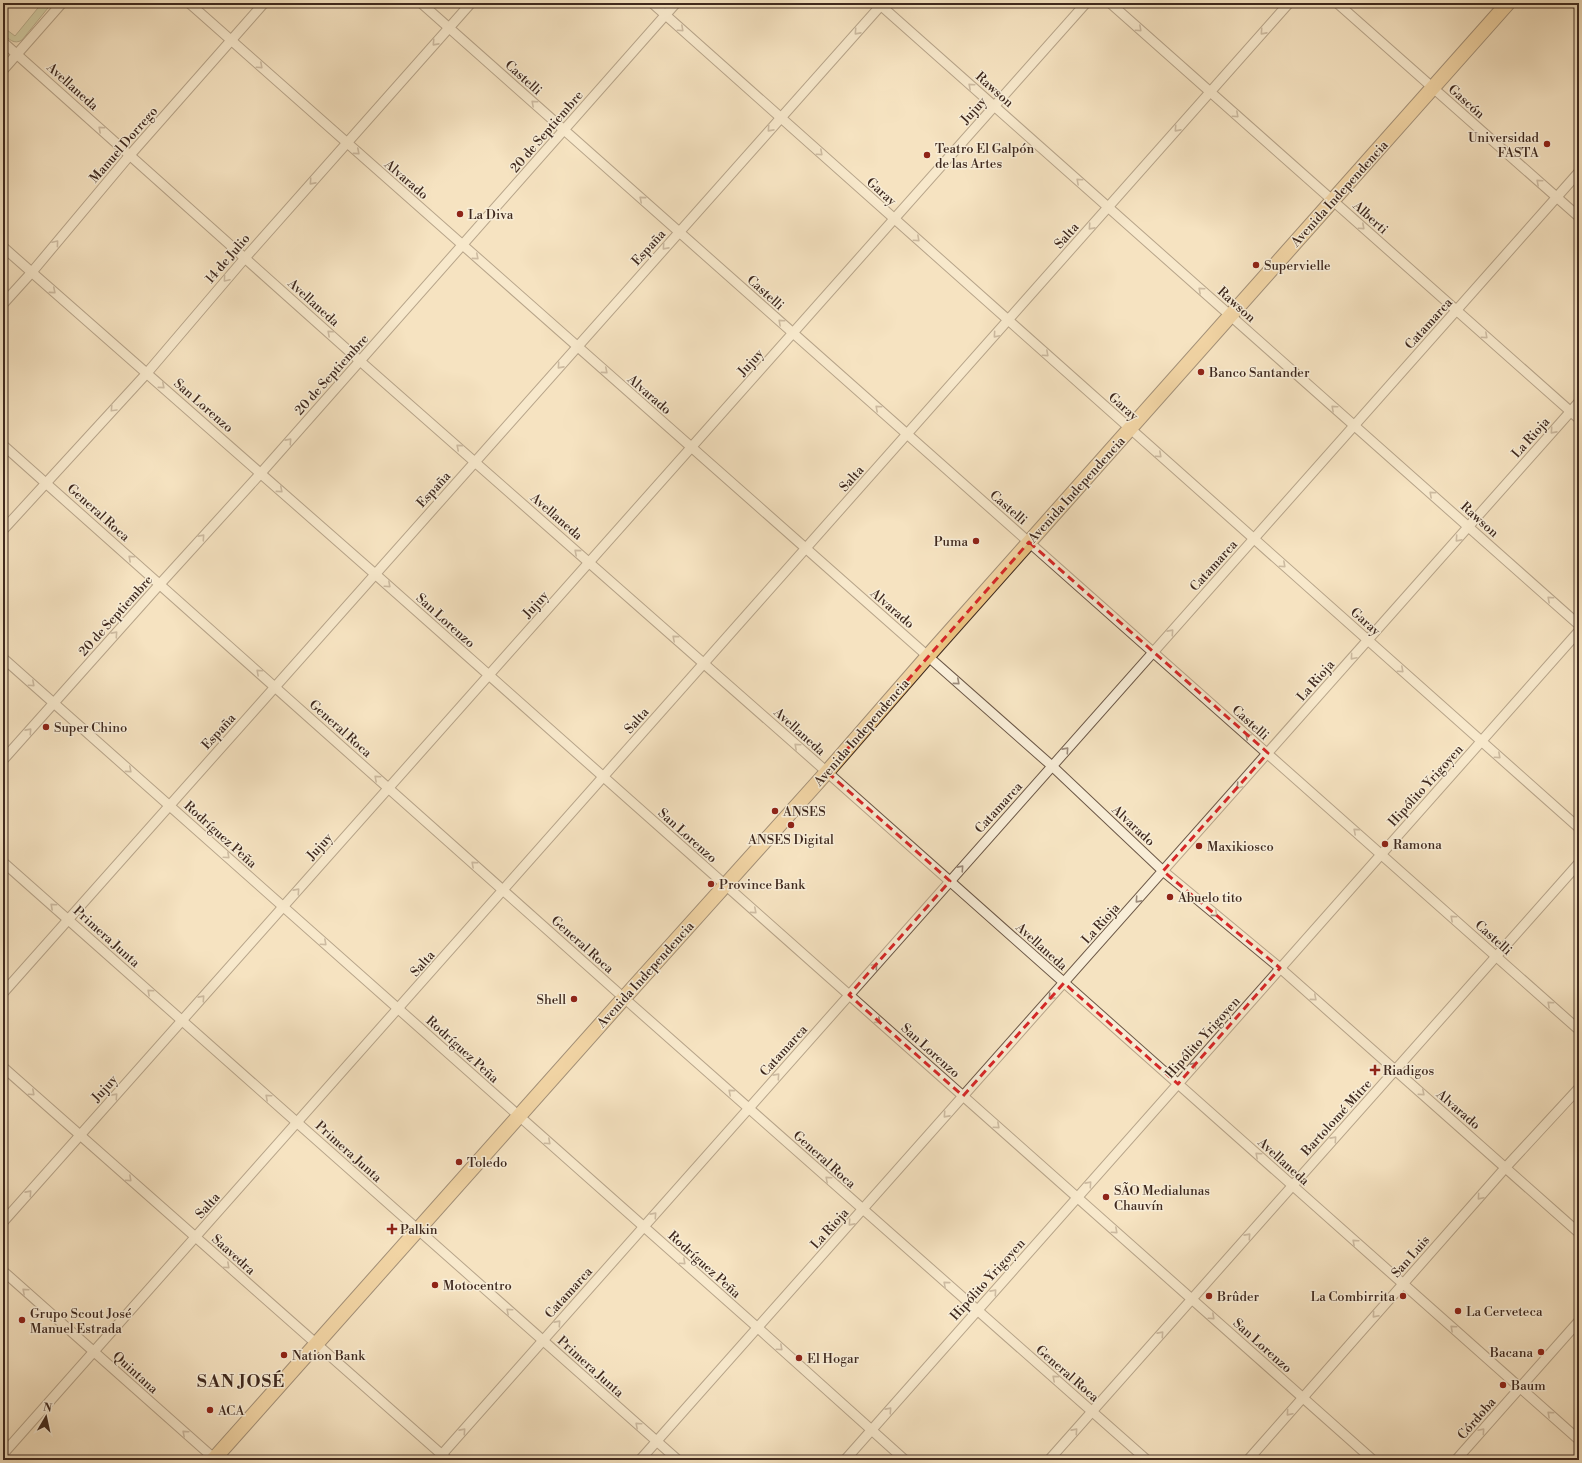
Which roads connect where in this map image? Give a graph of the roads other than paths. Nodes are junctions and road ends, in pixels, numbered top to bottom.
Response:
1 (62, 3) edge
2 (189, 3) edge
3 (264, 3) edge
4 (421, 3) edge
5 (470, 3) edge
6 (652, 3) edge
7 (676, 3) edge
8 (1086, 3) edge
9 (1110, 3) edge
10 (1289, 3) edge
11 (1337, 3) edge
12 (1508, 3) edge
13 (1576, 3) edge
14 (880, 4) edge
15 (1579, 6) edge
16 (666, 15) junction
17 (449, 28) junction
18 (231, 40) junction
19 (3, 42) edge
20 (17, 54) junction
21 (3, 70) edge
22 (1433, 88) junction
23 (1210, 92) junction
24 (994, 106) junction
25 (780, 118) junction
26 (564, 130) junction
27 (347, 143) junction
28 (130, 155) junction
29 (1579, 172) edge
30 (1556, 198) junction
31 (1332, 201) junction
32 (1108, 207) junction
33 (1579, 218) edge
34 (894, 219) junction
35 (679, 232) junction
36 (462, 245) junction
37 (3, 247) edge
38 (245, 258) junction
39 (32, 272) junction
40 (3, 304) edge
41 (1456, 311) junction
42 (1230, 316) junction
43 (1008, 320) junction
44 (793, 333) junction
45 (577, 347) junction
46 (360, 361) junction
47 (147, 373) junction
48 (1579, 402) edge
49 (1570, 412) junction
50 (1579, 419) edge
51 (1354, 425) junction
52 (1130, 429) junction
53 (907, 434) junction
54 (3, 445) edge
55 (691, 447) junction
56 (475, 462) junction
57 (261, 473) junction
58 (46, 482) junction
59 (1468, 526) junction
60 (3, 530) edge
61 (1254, 539) junction
62 (1029, 542) junction
63 (806, 549) junction
64 (589, 562) junction
65 (375, 574) junction
66 (160, 584) junction
67 (1579, 625) edge
68 (1579, 631) edge
69 (1368, 640) junction
70 (1153, 652) junction
71 (928, 656) junction
72 (3, 658) edge
73 (704, 664) junction
74 (489, 675) junction
75 (275, 686) junction
76 (54, 703) junction
77 (1481, 741) junction
78 (1268, 753) junction
79 (3, 760) edge
80 (1052, 766) junction
81 (827, 772) junction
82 (604, 777) junction
83 (389, 788) junction
84 (169, 806) junction
85 (1579, 828) edge
86 (1381, 854) junction
87 (3, 862) edge
88 (1579, 863) edge
89 (1164, 871) junction
90 (950, 881) junction
91 (724, 885) junction
92 (504, 890) junction
93 (283, 906) junction
94 (68, 920) junction
95 (1496, 956) junction
96 (1280, 968) junction
97 (1064, 983) junction
98 (3, 993) edge
99 (849, 995) junction
100 (624, 998) junction
101 (398, 1008) junction
102 (182, 1020) junction
103 (1579, 1030) edge
104 (3, 1067) edge
105 (1395, 1070) junction
106 (1178, 1084) junction
107 (1579, 1088) edge
108 (963, 1096) junction
109 (749, 1108) junction
110 (519, 1116) junction
111 (297, 1122) junction
112 (80, 1135) junction
113 (1506, 1167) junction
114 (1292, 1186) junction
115 (1077, 1197) junction
116 (863, 1210) junction
117 (3, 1222) edge
118 (644, 1226) junction
119 (418, 1230) junction
120 (1579, 1233) edge
121 (195, 1238) junction
122 (3, 1271) edge
123 (1403, 1284) junction
124 (1192, 1299) junction
125 (977, 1310) junction
126 (1579, 1321) edge
127 (758, 1328) junction
128 (543, 1340) junction
129 (316, 1345) junction
130 (94, 1352) junction
131 (1520, 1388) junction
132 (1303, 1398) junction
133 (1092, 1411) junction
134 (871, 1430) junction
135 (1579, 1440) edge
136 (657, 1441) junction
137 (3, 1454) edge
138 (442, 1458) edge
139 (214, 1460) edge
140 (640, 1460) edge
141 (678, 1460) edge
142 (845, 1460) edge
143 (905, 1460) edge
144 (1049, 1460) edge
145 (1147, 1460) edge
146 (1248, 1460) edge
147 (1373, 1460) edge
148 (1456, 1460) edge

1 - 20 street
2 - 18 street, Alvarado
3 - 18 street, Manuel Dorrego
4 - 17 street, Castelli
5 - 17 street, 14 de Julio
6 - 16 street, Garay
7 - 16 street, 20 de Septiembre
8 - 24 street, Jujuy
9 -> 23 street, Alberti
10 -> 23 street, Salta
11 - 22 street, Gascón
12 - 22 main road, Avenida Independencia
13 - 15 street
24 -> 14 street, Rawson
14 -> 25 street, España
16 -> 25 street, Garay
16 - 26 street, 20 de Septiembre
26 -> 17 street, Castelli
17 -> 27 street, 14 de Julio
18 -> 27 street, Alvarado
18 - 28 street, Manuel Dorrego
19 - 20 street, Avellaneda
20 - 21 street
28 -> 20 street, Avellaneda
30 -> 22 street, Gascón
22 - 31 main road, Avenida Independencia
23 -> 31 street, Alberti
23 -> 32 street, Salta
32 -> 24 street, Rawson
24 - 34 street, Jujuy
25 -> 34 street, Garay
25 -> 35 street, España
35 -> 26 street, Castelli
26 - 36 street, 20 de Septiembre
27 -> 36 street, Alvarado
27 -> 38 street, 14 de Julio
28 - 38 street, Avellaneda
39 -> 28 street, Manuel Dorrego
29 - 30 street, Catamarca
30 - 33 street, Gascón
30 - 41 street, Catamarca
31 -> 41 street, Alberti
31 - 42 main road, Avenida Independencia
42 -> 32 street, Rawson
32 -> 43 street, Salta
34 -> 43 street, Garay
34 - 44 street, Jujuy
44 -> 35 street, Castelli
35 -> 45 street, España
36 -> 45 street, Alvarado
36 - 46 street, 20 de Septiembre
37 - 39 street, San Lorenzo
46 -> 38 street, Avellaneda
38 -> 47 street, 14 de Julio
39 - 40 street, Manuel Dorrego
39 -> 47 street, San Lorenzo
41 -> 49 street, Alberti
41 - 51 street, Catamarca
51 -> 42 street, Rawson
42 - 52 main road, Avenida Independencia
43 -> 52 street, Garay
43 -> 53 street, Salta
53 -> 44 street, Castelli
44 - 55 street, Jujuy
45 -> 55 street, Alvarado
45 -> 56 street, España
56 -> 46 street, Avellaneda
57 -> 46 street, 20 de Septiembre
47 -> 57 street, San Lorenzo
47 -> 58 street, 14 de Julio
48 - 49 street, La Rioja
49 - 50 street, Alberti
49 -> 59 street, La Rioja
59 -> 51 street, Rawson
51 - 61 street, Catamarca
52 -> 61 street, Garay
52 - 62 main road, Avenida Independencia
53 - 62 street, Castelli
53 - 63 street, Salta
54 - 58 street, General Roca
55 - 63 street, Alvarado
55 - 64 street, Jujuy
64 -> 56 street, Avellaneda
56 - 65 street, España
57 -> 65 street, San Lorenzo
66 -> 57 street, 20 de Septiembre
58 - 60 street, 14 de Julio
66 -> 58 street, General Roca
67 -> 59 street, Rawson
59 -> 69 street, La Rioja
61 -> 69 street, Garay
70 -> 61 street, Catamarca
62 - 70 street, Castelli
62 - 71 main road, Avenida Independencia
63 - 71 street, Alvarado
63 - 73 street, Salta
73 -> 64 street, Avellaneda
64 - 74 street, Jujuy
65 -> 74 street, San Lorenzo
65 - 75 street, España
75 -> 66 street, General Roca
76 -> 66 street, 20 de Septiembre
68 - 77 street, Hipólito Yrigoyen
69 -> 77 street, Garay
69 -> 78 street, La Rioja
78 -> 70 street, Castelli
80 -> 70 street, Catamarca
71 -> 80 street, Alvarado
71 - 81 main road, Avenida Independencia
72 -> 76 street, Rodríguez Peña
81 -> 73 street, Avellaneda
73 - 82 street, Salta
74 - 82 street, San Lorenzo
74 - 83 street, Jujuy
83 -> 75 street, General Roca
75 - 84 street, España
79 -> 76 street, 20 de Septiembre
76 -> 84 street, Rodríguez Peña
77 -> 85 street, Garay
77 - 86 street, Hipólito Yrigoyen
86 -> 78 street, Castelli
78 -> 89 street, La Rioja
80 - 89 street, Alvarado
90 -> 80 street, Catamarca
81 - 90 street, Avellaneda
81 - 91 main road, Avenida Independencia
82 - 91 street, San Lorenzo
82 - 92 street, Salta
92 -> 83 street, General Roca
93 -> 83 street, Jujuy
84 -> 93 street, Rodríguez Peña
84 - 94 street, España
95 -> 86 street, Castelli
86 - 96 street, Hipólito Yrigoyen
94 -> 87 street, Primera Junta
88 - 95 street, Bartolomé Mitre
89 -> 96 street, Alvarado
89 -> 97 street, La Rioja
90 - 97 street, Avellaneda
99 -> 90 street, Catamarca
91 -> 99 street, San Lorenzo
91 - 100 main road, Avenida Independencia
92 - 100 street, General Roca
92 - 101 street, Salta
93 -> 101 street, Rodríguez Peña
102 -> 93 street, Jujuy
94 - 98 street, España
102 -> 94 street, Primera Junta
103 -> 95 street, Castelli
95 - 105 street, Bartolomé Mitre
96 -> 105 street, Alvarado
106 -> 96 street, Hipólito Yrigoyen
97 - 106 street, Avellaneda
97 -> 108 street, La Rioja
99 -> 108 street, San Lorenzo
109 -> 99 street, Catamarca
109 -> 100 street, General Roca
100 - 110 main road, Avenida Independencia
101 - 110 street, Rodríguez Peña
101 - 111 street, Salta
111 -> 102 street, Primera Junta
112 -> 102 street, Jujuy
104 -> 112 street, Saavedra
105 -> 113 street, Alvarado
114 -> 105 street, Bartolomé Mitre
114 -> 106 street, Avellaneda
115 -> 106 street, Hipólito Yrigoyen
107 - 113 street, San Luis
108 -> 115 street, San Lorenzo
108 -> 116 street, La Rioja
116 -> 109 street, General Roca
118 -> 109 street, Catamarca
110 -> 118 street, Rodríguez Peña
110 - 119 main road, Avenida Independencia
111 - 119 street, Primera Junta
111 - 121 street, Salta
117 -> 112 street, Jujuy
112 -> 121 street, Saavedra
113 - 120 street, Alvarado
113 -> 123 street, San Luis
123 -> 114 street, Avellaneda
124 -> 114 street, Bartolomé Mitre
115 -> 124 street, San Lorenzo
125 -> 115 street, Hipólito Yrigoyen
125 -> 116 street, General Roca
116 -> 127 street, La Rioja
118 -> 127 street, Rodríguez Peña
128 -> 118 street, Catamarca
128 -> 119 street, Primera Junta
119 - 129 main road, Avenida Independencia
121 -> 129 street, Saavedra
121 - 130 street, Salta
130 -> 122 street, Quintana
131 -> 123 street, Avellaneda
123 -> 132 street, San Luis
124 -> 132 street, San Lorenzo
133 -> 124 street, Bartolomé Mitre
133 -> 125 street, General Roca
134 -> 125 street, Hipólito Yrigoyen
126 - 131 street, Córdoba
127 -> 134 street, Rodríguez Peña
127 - 136 street, La Rioja
136 -> 128 street, Primera Junta
138 -> 128 street, Catamarca
129 - 138 street, Saavedra
129 - 139 main road, Avenida Independencia
130 - 137 street, Salta
139 -> 130 street, Quintana
135 -> 131 street, Avellaneda
148 -> 131 street, Córdoba
132 -> 146 street, San Luis
132 - 147 street, San Lorenzo
144 -> 133 street, Bartolomé Mitre
133 - 145 street, General Roca
134 - 142 street, Hipólito Yrigoyen
134 - 143 street, Rodríguez Peña
136 - 140 street, La Rioja
136 - 141 street, Primera Junta

